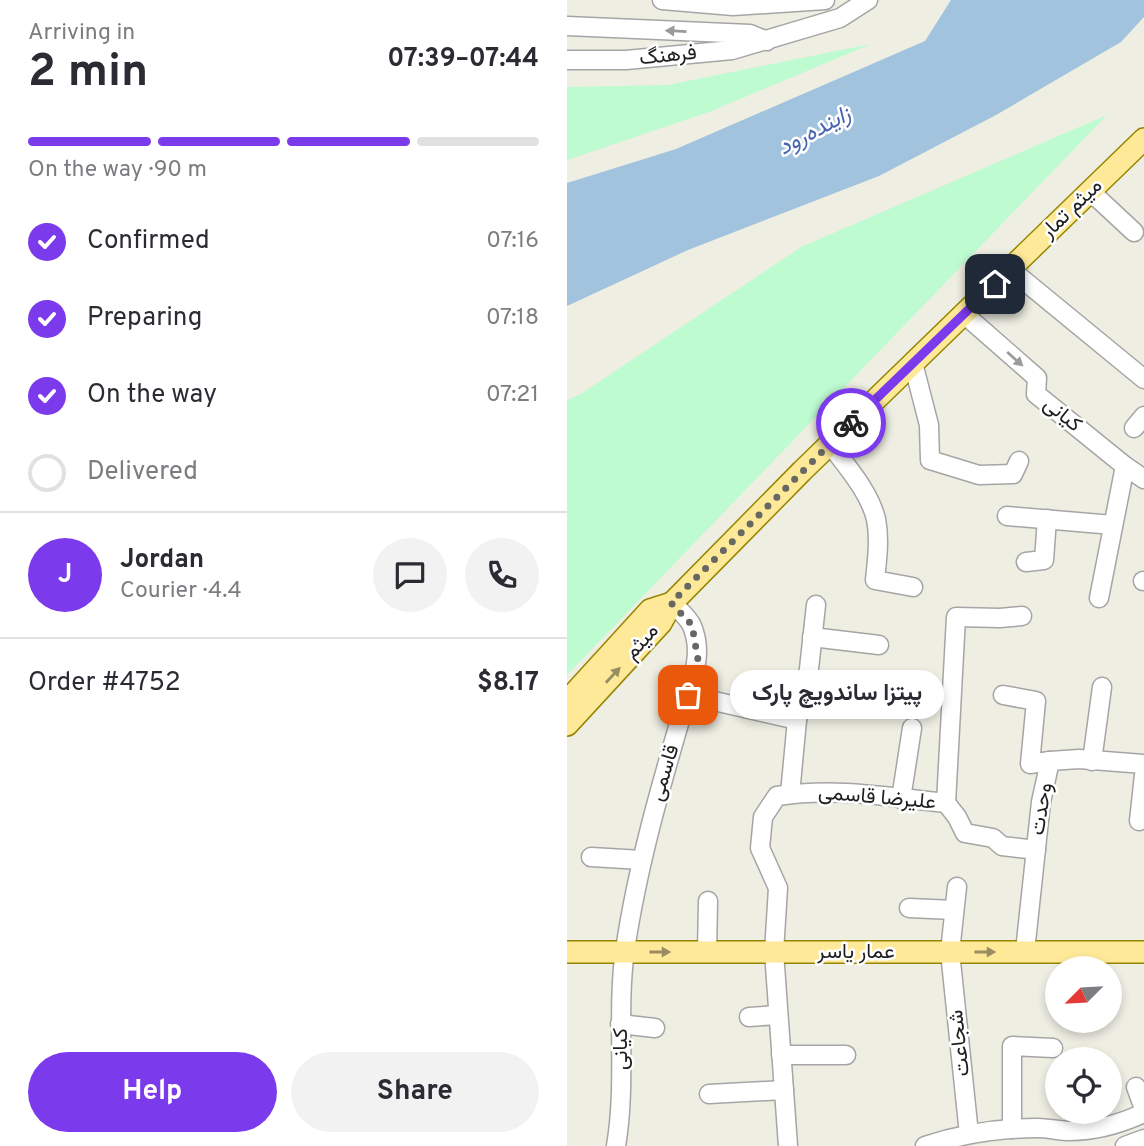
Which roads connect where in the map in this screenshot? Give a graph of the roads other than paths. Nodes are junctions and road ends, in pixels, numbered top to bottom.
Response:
1 (662, 0) edge
2 (824, 0) edge
3 (868, 0) edge
4 (732, 3) edge
5 (567, 26) edge
6 (735, 34) junction
7 (767, 41) junction
8 (567, 61) edge
9 (1144, 139) edge
10 (1090, 191) junction
11 (1134, 232) dead end
12 (1010, 269) junction
13 (964, 314) junction
14 (913, 363) junction
15 (1144, 379) edge
16 (830, 444) junction
17 (1019, 461) dead end
18 (1125, 466) junction
19 (1144, 479) edge
20 (1007, 516) dead end
21 (1047, 519) junction
22 (1114, 525) junction
23 (1026, 562) dead end
24 (913, 587) dead end
25 (1099, 598) dead end
26 (671, 603) junction
27 (816, 605) dead end
28 (1022, 616) dead end
29 (812, 637) junction
30 (879, 645) dead end
31 (1102, 687) dead end
32 (688, 695) junction
33 (1003, 695) dead end
34 (567, 701) edge
35 (797, 720) junction
36 (567, 725) edge
37 (912, 728) dead end
38 (1050, 761) junction
39 (1092, 761) junction
40 (1144, 764) edge
41 (1144, 775) edge
42 (790, 794) junction
43 (901, 799) junction
44 (946, 803) junction
45 (1139, 821) dead end
46 (1036, 850) junction
47 (591, 857) dead end
48 (642, 860) junction
49 (957, 887) dead end
50 (708, 901) dead end
51 (909, 908) dead end
52 (954, 910) junction
53 (1025, 951) junction
54 (1144, 951) edge
55 (567, 952) edge
56 (625, 952) junction
57 (707, 952) junction
58 (774, 952) junction
59 (950, 952) junction
60 (778, 1015) junction
61 (749, 1017) dead end
62 (620, 1024) junction
63 (655, 1028) dead end
64 (1045, 1048) edge
65 (781, 1055) junction
66 (846, 1055) dead end
67 (1136, 1087) dead end
68 (784, 1090) junction
69 (709, 1094) dead end
70 (1144, 1111) edge
71 (1012, 1129) junction
72 (969, 1134) junction
73 (1144, 1139) edge
74 (616, 1146) edge
75 (788, 1146) edge
76 (925, 1146) edge
77 (1125, 1146) edge

1 - 4 street
2 - 4 street
3 - 7 street, فرهنگ
4 - 6 street
6 -> 5 street, فرهنگ
6 - 7 street, فرهنگ
7 - 8 street, فرهنگ
9 - 10 main road, میثم تمار
10 - 11 street
10 - 12 main road, میثم تمار
12 - 13 main road, میثم تمار
12 - 15 street
13 - 14 main road, میثم تمار
13 -> 18 street, کیانی
14 - 16 main road, میثم تمار
14 - 17 street
16 - 24 street
16 - 26 main road, میثم تمار
18 - 19 street, کیانی
18 - 22 street
20 - 21 street
21 - 22 street
21 - 23 street
22 - 25 street
26 - 32 street, قاسمی
26 - 34 main road, میثم
36 -> 26 main road, میثم
27 - 29 street
28 - 44 street
29 - 30 street
29 - 35 street
31 - 39 street
32 - 35 street
32 - 48 street, قاسمی
33 - 38 street
35 - 42 street
37 - 43 street
38 - 39 street, وحدت
38 - 46 street, وحدت
39 - 40 street, وحدت
41 - 45 street
42 - 43 street, علیرضا قاسمی
42 - 58 street, علیرضا قاسمی
43 - 44 street, علیرضا قاسمی
44 - 46 street, علیرضا قاسمی
46 - 53 street, وحدت
47 - 48 street
48 - 56 street, قاسمی
49 - 52 street, شجاعت
50 - 57 street
51 - 52 street
52 - 59 street, شجاعت
53 - 54 main road, عمار یاسر
59 -> 53 main road, عمار یاسر
55 - 56 main road, عمار یاسر
56 -> 57 main road, عمار یاسر
56 - 62 street, کیانی
57 - 58 main road, عمار یاسر
58 - 59 main road, عمار یاسر
58 - 60 street, علیرضا قاسمی
59 - 72 street, شجاعت
60 - 61 street
60 - 65 street, علیرضا قاسمی
62 - 63 street
62 - 74 street, کیانی
64 - 71 street
65 - 66 street
65 - 68 street, علیرضا قاسمی
67 - 70 street
68 - 69 street
68 - 75 street, علیرضا قاسمی
70 - 71 street
71 - 72 street
72 - 76 street
73 - 77 street

